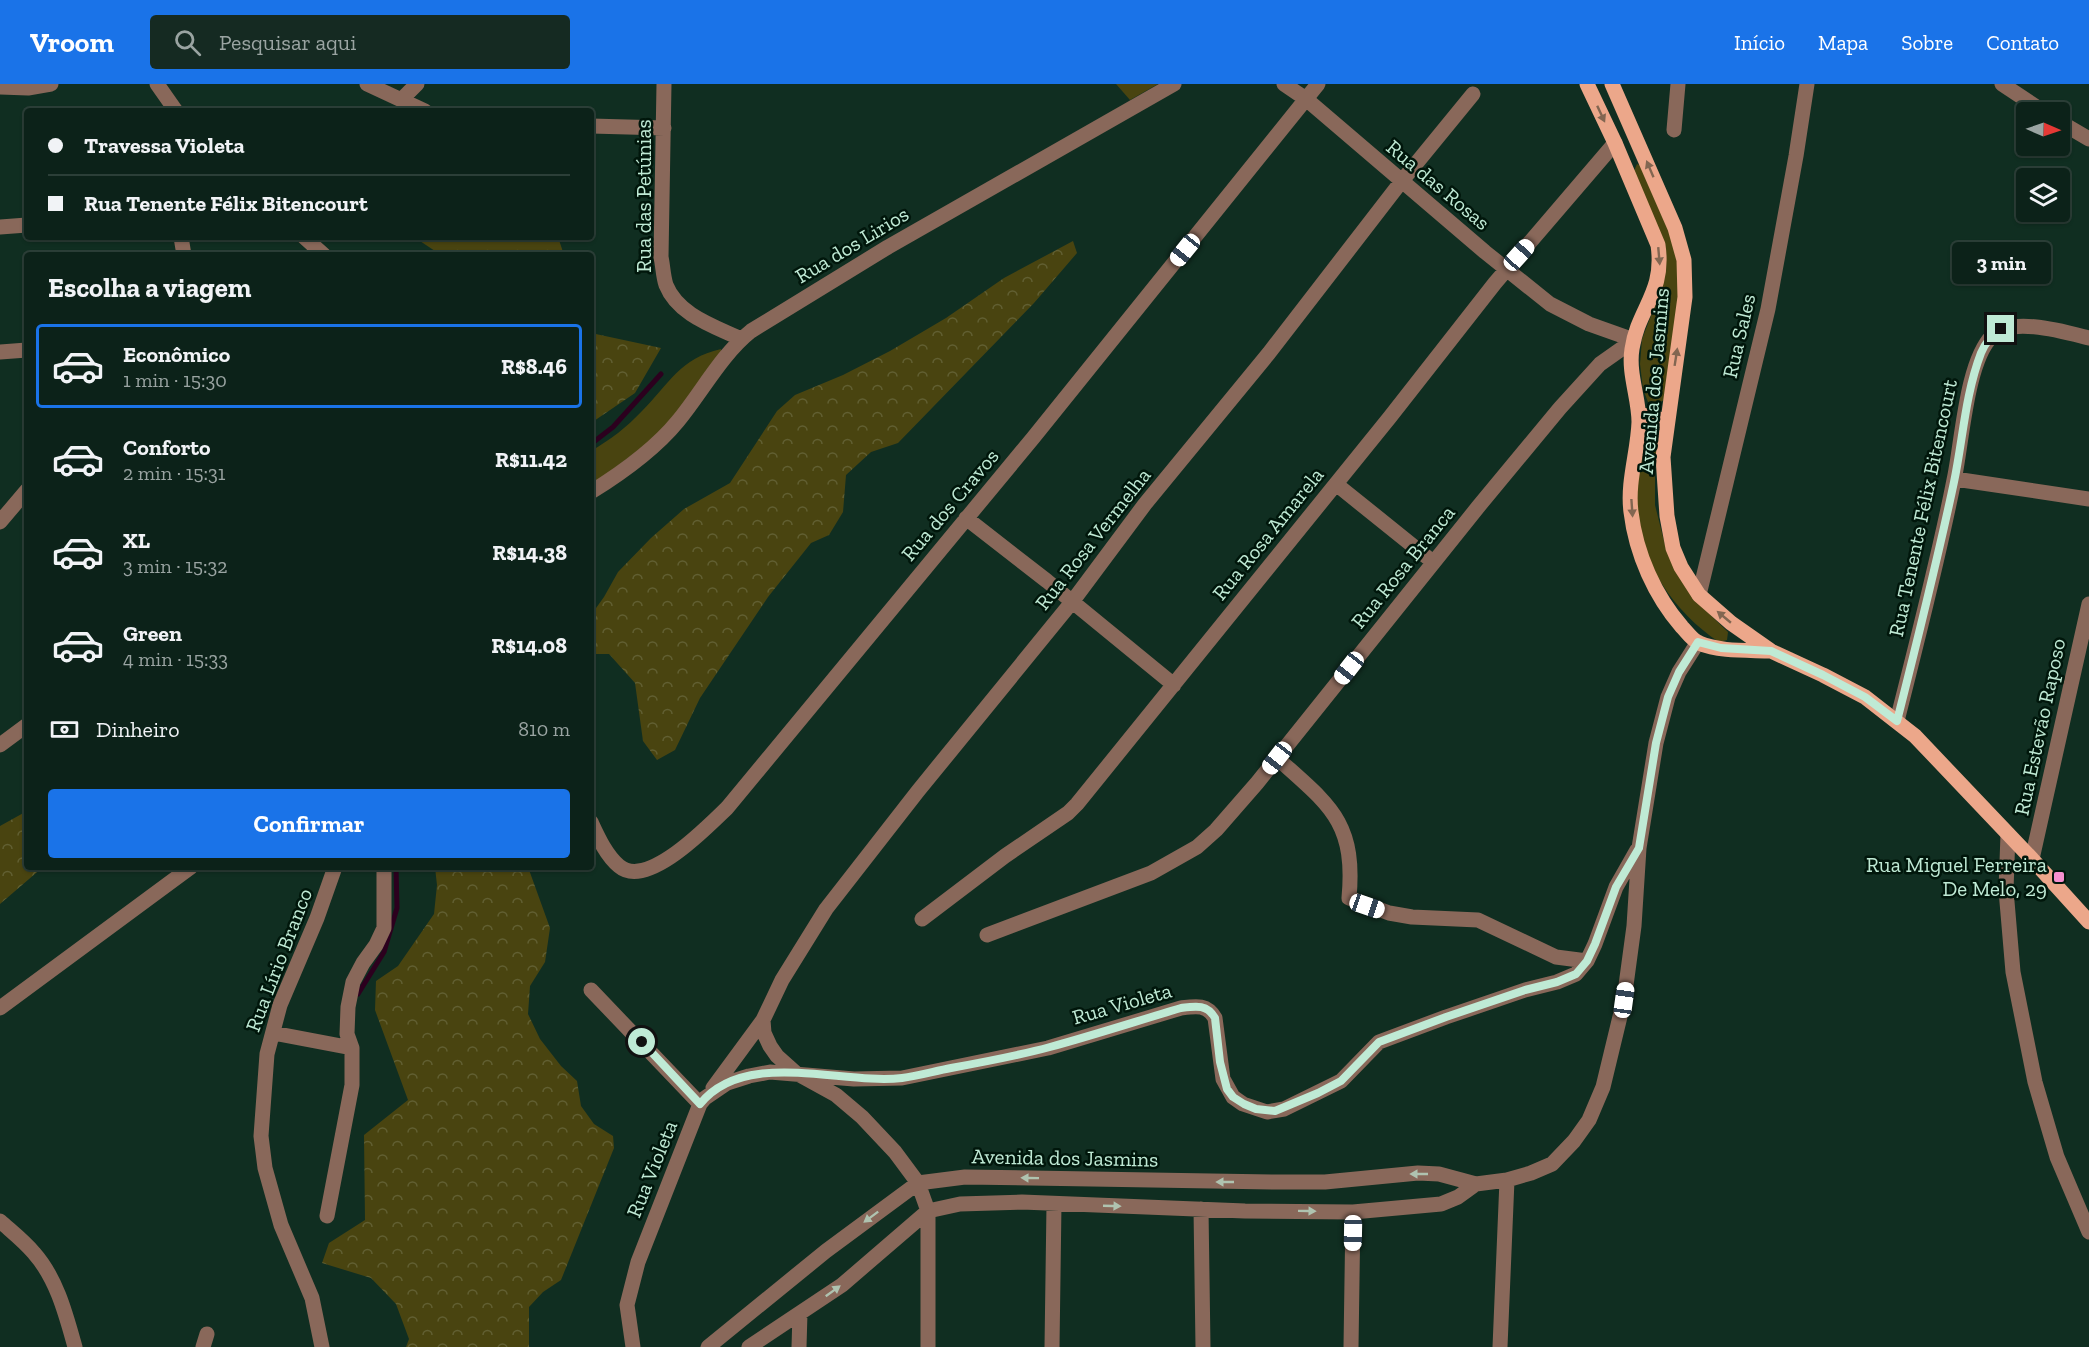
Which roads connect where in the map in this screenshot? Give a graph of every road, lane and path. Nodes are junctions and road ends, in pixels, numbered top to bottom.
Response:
1 (51, 84) edge
2 (157, 84) edge
3 (367, 84) edge
4 (417, 84) edge
5 (664, 84) edge
6 (1174, 84) edge
7 (1284, 84) edge
8 (1318, 84) edge
9 (1587, 84) edge
10 (1612, 84) edge
11 (1678, 84) edge
12 (1807, 84) edge
13 (2002, 84) edge
14 (0, 87) edge
15 (1473, 94) dead end
16 (402, 99) junction
17 (1306, 99) junction
18 (2029, 102) edge
19 (174, 108) edge
20 (419, 108) edge
21 (594, 126) edge
22 (664, 128) junction
23 (2070, 128) edge
24 (1674, 130) dead end
25 (2089, 139) edge
26 (1615, 143) junction
27 (1401, 182) junction
28 (24, 225) edge
29 (0, 228) edge
30 (307, 240) edge
31 (321, 252) edge
32 (1506, 269) junction
33 (2089, 338) edge
34 (741, 339) junction
35 (1634, 340) junction
36 (24, 350) edge
37 (0, 352) edge
38 (1639, 414) junction
39 (1667, 422) junction
40 (1955, 479) junction
41 (1336, 484) junction
42 (594, 490) edge
43 (24, 494) edge
44 (2089, 499) edge
45 (966, 518) junction
46 (0, 522) edge
47 (1433, 562) junction
48 (1699, 595) junction
49 (1072, 602) junction
50 (2089, 604) edge
51 (1698, 642) junction
52 (1771, 651) junction
53 (1173, 685) junction
54 (1897, 721) junction
55 (24, 727) edge
56 (0, 745) edge
57 (1277, 758) junction
58 (594, 828) edge
59 (2008, 834) junction
60 (1639, 848) junction
61 (2032, 859) junction
62 (187, 870) edge
63 (334, 870) edge
64 (384, 870) edge
65 (922, 919) dead end
66 (2089, 922) edge
67 (987, 936) dead end
68 (1587, 961) junction
69 (591, 990) dead end
70 (0, 1008) edge
71 (763, 1020) junction
72 (273, 1033) junction
73 (352, 1048) junction
74 (796, 1073) junction
75 (703, 1101) junction
76 (1507, 1180) junction
77 (918, 1183) junction
78 (1476, 1185) junction
79 (1054, 1204) junction
80 (1201, 1209) junction
81 (928, 1211) junction
82 (1353, 1212) junction
83 (327, 1216) dead end
84 (0, 1221) edge
85 (2089, 1232) edge
86 (800, 1313) junction
87 (75, 1347) edge
88 (322, 1347) edge
89 (633, 1347) edge
90 (708, 1347) edge
91 (749, 1347) edge
92 (800, 1347) edge
93 (928, 1347) edge
94 (1052, 1347) edge
95 (1203, 1347) edge
96 (1351, 1347) edge
97 (1500, 1347) edge

1 - 14 street
2 - 19 street
3 - 16 street
4 - 16 street
5 - 22 street, Rua das Petúnias
6 - 34 street, Rua dos Lirios
7 - 17 street, Rua das Rosas
8 - 17 street, Rua dos Cravos
9 -> 26 main road, Avenida dos Jasmins
39 -> 10 main road, Avenida dos Jasmins
11 - 24 street
12 - 48 street, Rua Sales
13 - 18 street
15 - 27 street, Rua Rosa Vermelha
16 - 20 street
17 - 27 street, Rua das Rosas
17 - 45 street, Rua dos Cravos
21 - 22 street
22 - 34 street, Rua das Petúnias
23 - 25 street
26 - 32 street, Rua Rosa Amarela
26 -> 35 main road, Avenida dos Jasmins
27 - 32 street, Rua das Rosas
27 - 49 street, Rua Rosa Vermelha
28 - 29 street
30 - 31 street
32 - 35 street, Rua das Rosas
32 - 41 street, Rua Rosa Amarela
33 - 40 street, Rua Tenente Félix Bitencourt
34 - 42 street, Rua dos Lirios
35 - 38 main road, Avenida dos Jasmins
35 - 47 street, Rua Rosa Branca
36 - 37 street
38 - 39 main road
38 -> 51 main road, Avenida dos Jasmins
39 - 48 main road, Avenida dos Jasmins
40 - 44 street
40 - 54 street, Rua Tenente Félix Bitencourt
41 - 47 street
41 - 53 street, Rua Rosa Amarela
43 - 46 street
45 - 49 street
45 - 58 street, Rua dos Cravos
47 - 57 street, Rua Rosa Branca
52 -> 48 main road, Avenida dos Jasmins
49 - 53 street
49 - 71 street, Rua Rosa Vermelha
50 - 61 street, Rua Estevão Raposo
51 - 52 main road
51 - 60 street, Avenida dos Jasmins
52 - 54 main road
53 - 65 street, Rua Rosa Amarela
54 - 59 main road
55 - 56 street
57 - 67 street, Rua Rosa Branca
57 - 68 street
59 - 61 main road
59 - 85 street
60 - 68 street, Rua Violeta
60 - 76 street, Avenida dos Jasmins
61 - 66 main road
62 - 70 street
63 - 72 street, Rua Lírio Branco
64 - 73 street
68 - 74 street, Rua Violeta
69 - 75 street
71 - 74 street
71 - 75 street, Rua Rosa Vermelha
72 - 73 street
72 - 88 street, Rua Lírio Branco
73 - 83 street
74 - 75 street, Rua Violeta
74 - 77 street
75 - 89 street, Rua Violeta
76 - 78 street, Avenida dos Jasmins
76 - 97 street
78 -> 77 street, Avenida dos Jasmins
77 - 81 street
77 -> 90 street, Avenida dos Jasmins
78 - 82 street, Avenida dos Jasmins
79 -> 80 street, Avenida dos Jasmins
79 - 81 street, Avenida dos Jasmins
79 - 94 street
80 -> 82 street, Avenida dos Jasmins
80 - 95 street
86 -> 81 street, Avenida dos Jasmins
81 - 93 street
82 - 96 street
84 - 87 street
86 - 91 street, Avenida dos Jasmins
86 - 92 street

